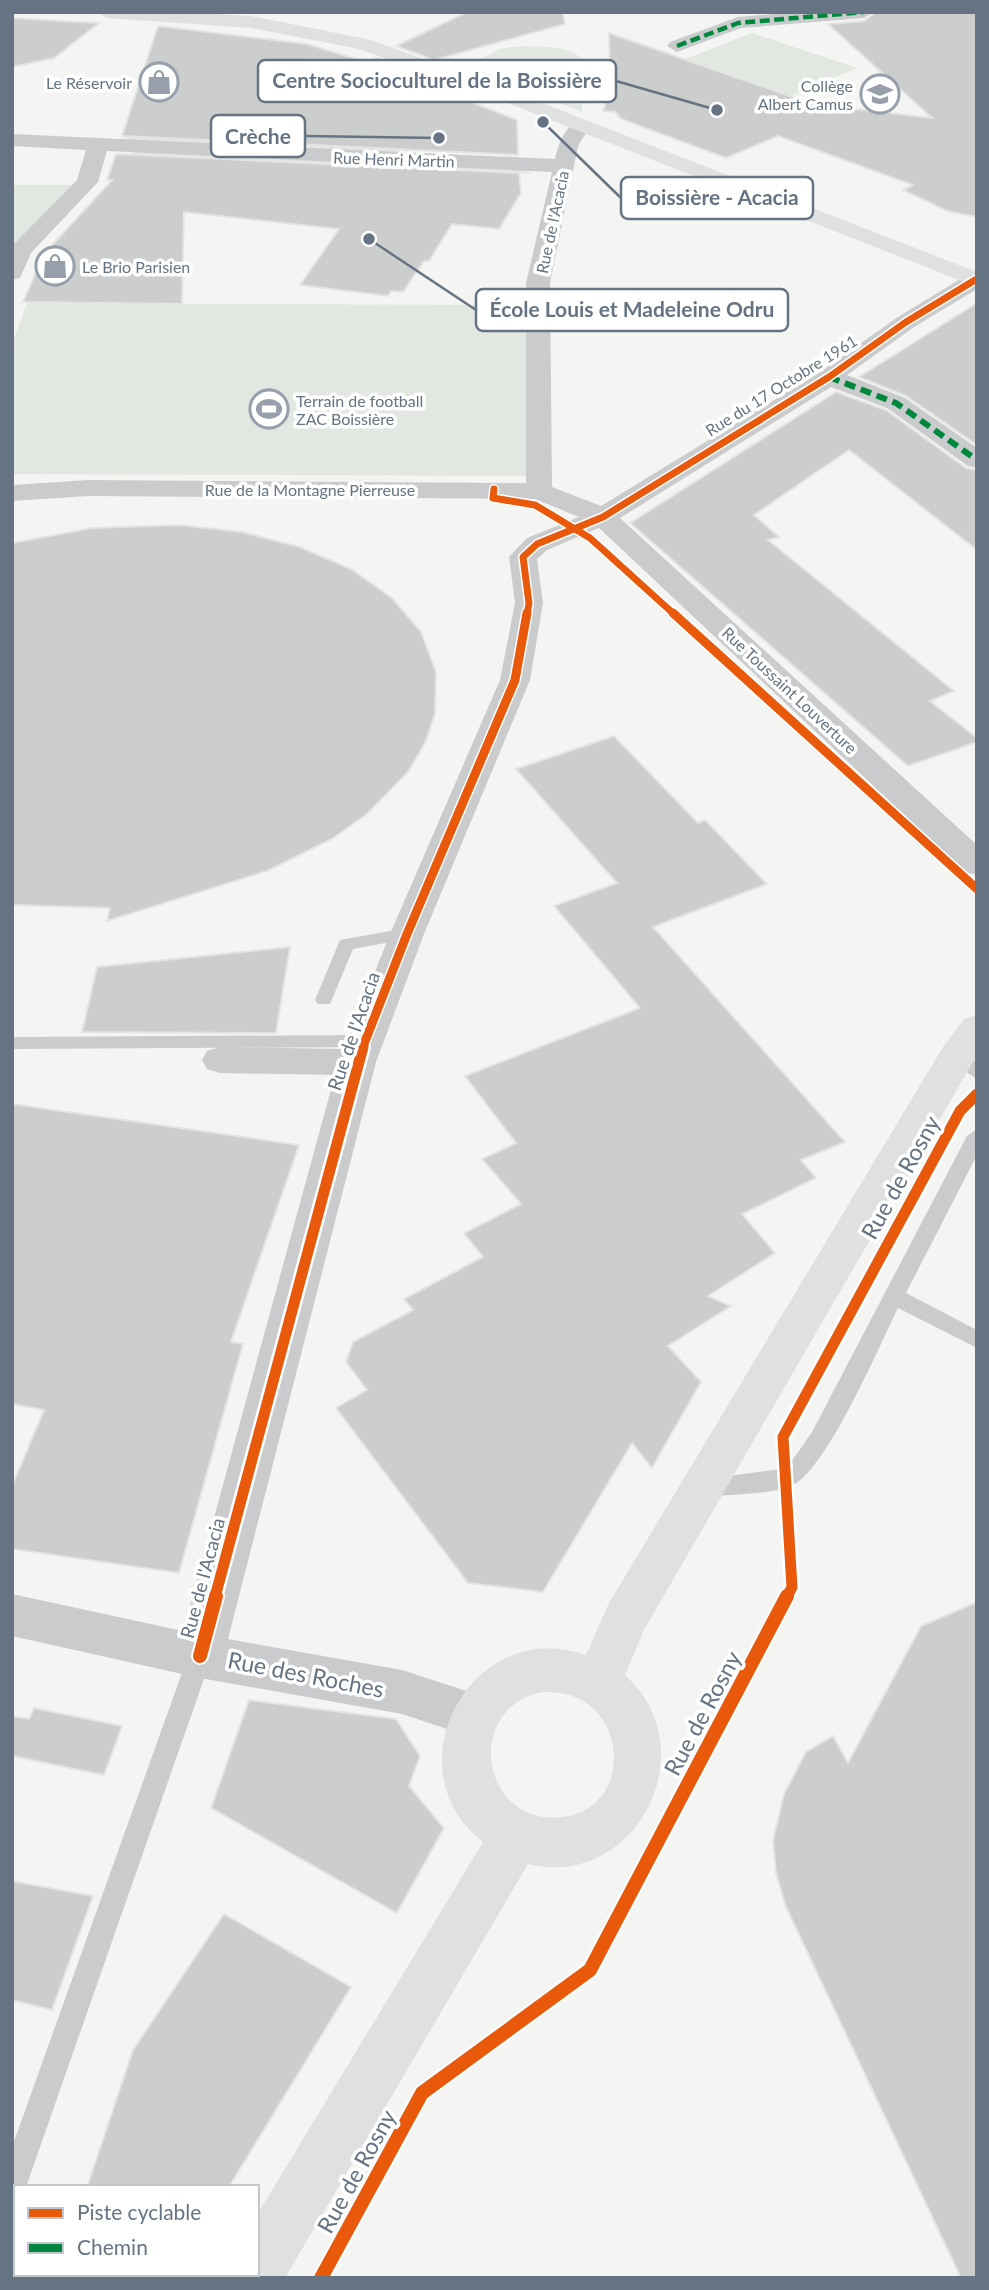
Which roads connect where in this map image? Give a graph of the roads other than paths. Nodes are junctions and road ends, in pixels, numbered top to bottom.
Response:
1 (106, 12) edge
2 (864, 12) edge
3 (145, 13) edge
4 (677, 46) dead end
5 (581, 125) junction
6 (12, 140) edge
7 (98, 146) junction
8 (564, 166) junction
9 (12, 272) edge
10 (976, 280) edge
11 (829, 377) junction
12 (977, 460) edge
13 (539, 491) junction
14 (12, 493) edge
15 (603, 517) junction
16 (977, 864) edge
17 (407, 934) junction
18 (324, 1000) dead end
19 (12, 1043) edge
20 (361, 1052) junction
21 (970, 1052) edge
22 (219, 1060) dead end
23 (975, 1141) edge
24 (894, 1296) junction
25 (977, 1340) edge
26 (705, 1487) junction
27 (12, 1615) edge
28 (200, 1656) junction
29 (597, 1684) junction
30 (474, 1714) junction
31 (518, 1834) junction
32 (12, 2187) edge
33 (259, 2267) edge

1 - 3 main road
2 - 4 street
3 - 5 main road
5 - 8 street, Rue de l'Acacia
5 - 10 main road
6 - 7 street, Rue Henri Martin
7 - 8 street, Rue Henri Martin
7 - 9 street
8 - 13 street, Rue de l'Acacia
10 - 11 street, Rue du 17 Octobre 1961
11 - 12 street
11 - 15 street, Rue du 17 Octobre 1961
13 - 14 street, Rue de la Montagne Pierreuse
13 - 15 street, Rue de la Montagne Pierreuse
15 - 16 street, Rue Toussaint Louverture
15 - 17 street, Rue de l'Acacia
17 - 18 lane
17 - 20 street, Rue de l'Acacia
19 - 20 lane
20 - 22 street
20 - 28 street, Rue de l'Acacia
21 - 26 main road, Rue de Rosny
23 - 24 lane
24 - 25 lane
24 - 26 lane
26 - 29 main road, Rue de Rosny
27 - 28 street, Rue des Roches
28 - 30 street, Rue des Roches
28 - 32 lane, Rue de l'Acacia
29 - 30 main road, Rue de Rosny
29 - 31 main road, Rue de Rosny
30 - 31 main road, Rue de Rosny
31 - 33 main road, Rue de Rosny

